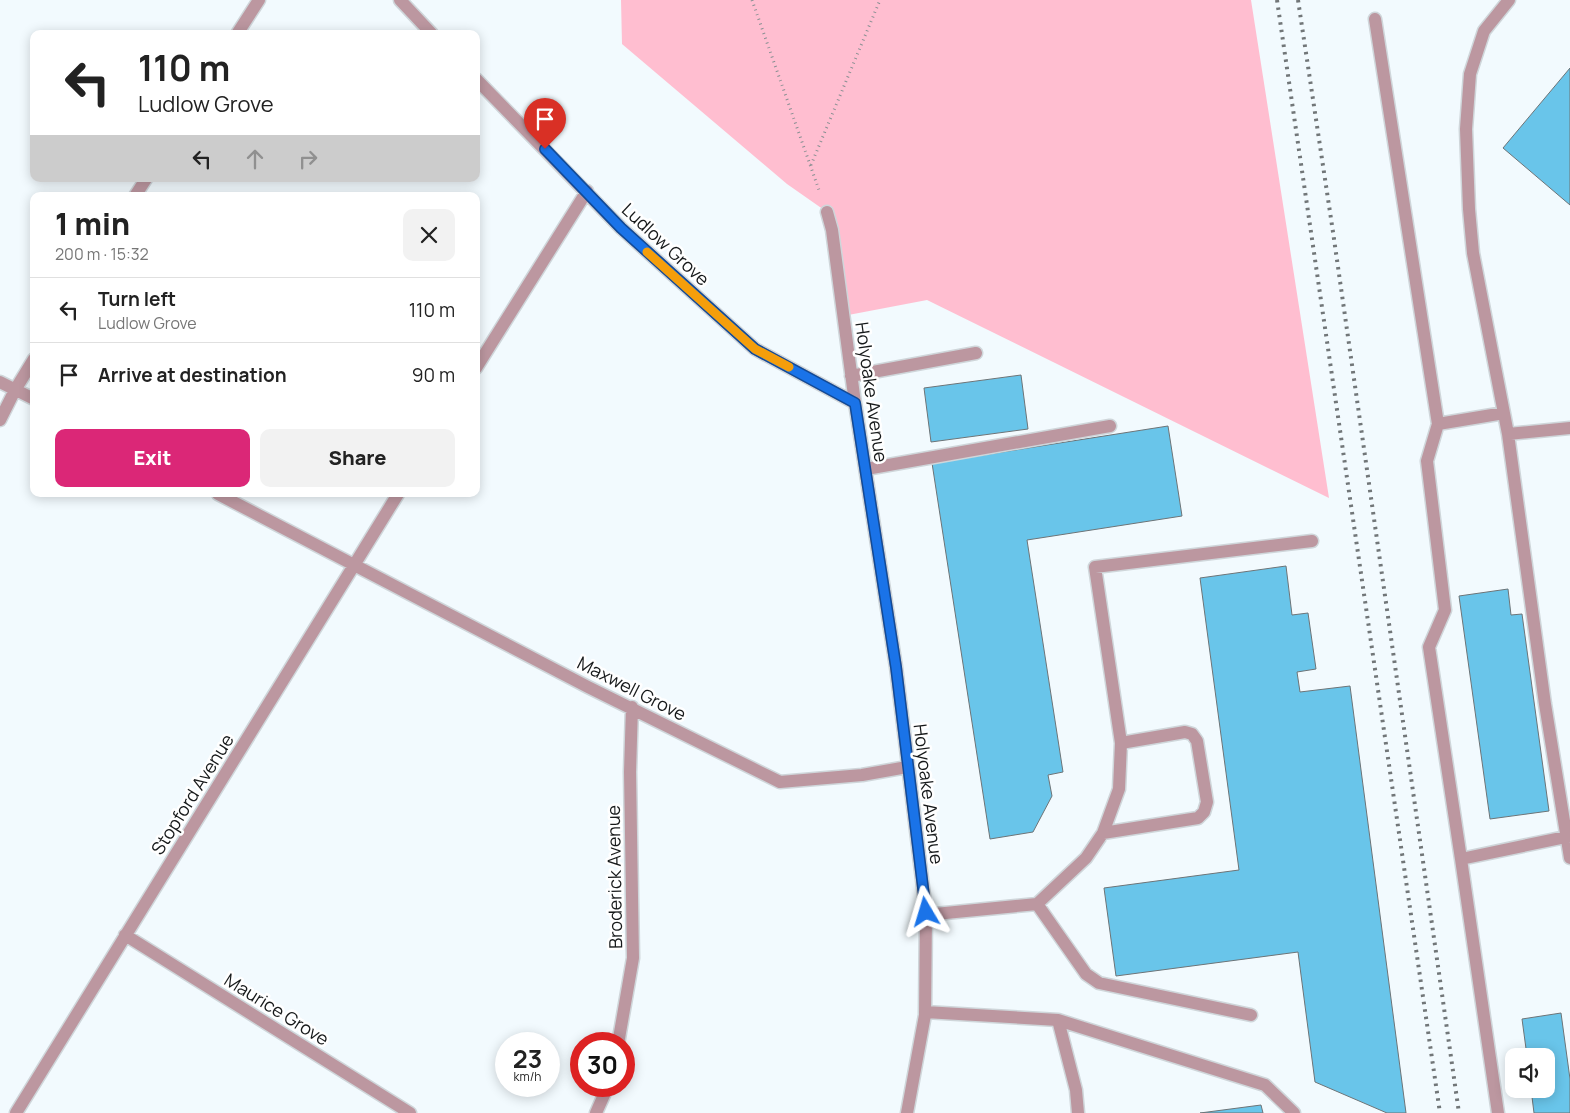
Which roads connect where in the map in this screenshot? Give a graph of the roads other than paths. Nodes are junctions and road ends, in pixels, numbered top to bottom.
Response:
1 (259, 0) edge
2 (400, 0) edge
3 (1509, 0) edge
4 (1375, 19) dead end
5 (240, 30) edge
6 (428, 30) edge
7 (480, 83) edge
8 (587, 191) junction
9 (827, 212) road end
10 (976, 354) dead end
11 (480, 362) edge
12 (30, 366) edge
13 (851, 376) junction
14 (0, 382) edge
15 (15, 390) junction
16 (30, 398) edge
17 (855, 403) junction
18 (1504, 414) junction
19 (0, 420) edge
20 (1438, 424) junction
21 (1110, 426) dead end
22 (1570, 428) edge
23 (1508, 434) junction
24 (866, 469) junction
25 (224, 497) edge
26 (396, 497) edge
27 (1312, 541) dead end
28 (355, 564) junction
29 (632, 707) junction
30 (1122, 743) junction
31 (907, 767) junction
32 (1103, 833) junction
33 (1568, 836) edge
34 (1570, 858) edge
35 (1461, 859) junction
36 (1037, 904) junction
37 (926, 915) junction
38 (125, 935) junction
39 (925, 1012) junction
40 (1251, 1015) dead end
41 (1058, 1020) junction
42 (620, 1032) edge
43 (603, 1097) edge
44 (16, 1113) edge
45 (410, 1113) edge
46 (596, 1113) edge
47 (907, 1113) edge
48 (1078, 1113) edge
49 (1294, 1113) edge
50 (1498, 1113) edge

1 - 5 street
2 - 6 street
3 - 18 street
4 - 20 street
7 - 8 street, Ludlow Grove
8 - 11 street
8 - 17 street, Ludlow Grove
9 - 13 street, Holyoake Avenue
10 - 13 street
12 - 15 street
13 - 17 street, Holyoake Avenue
14 - 15 street
15 - 16 street
15 - 19 street
17 - 24 street, Holyoake Avenue
18 - 20 street
18 - 23 street
20 - 35 street
21 - 24 street
22 - 23 street
23 - 33 street
24 - 31 street, Holyoake Avenue
25 - 28 street, Maxwell Grove
26 - 28 street, Stopford Avenue
27 - 30 street
28 - 29 street, Maxwell Grove
28 - 38 street, Stopford Avenue
29 - 31 street, Maxwell Grove
29 - 42 street, Broderick Avenue
30 - 32 street
30 - 32 street
31 - 37 street, Holyoake Avenue
32 - 36 street
33 - 34 street
33 - 35 street
35 - 50 street
36 - 37 street
36 - 40 street
37 - 39 street, Holyoake Avenue
38 - 44 street, Stopford Avenue
38 - 45 street, Maurice Grove
39 - 41 street
39 - 47 street, Holyoake Avenue
41 - 48 street
41 - 49 street
43 - 46 street

